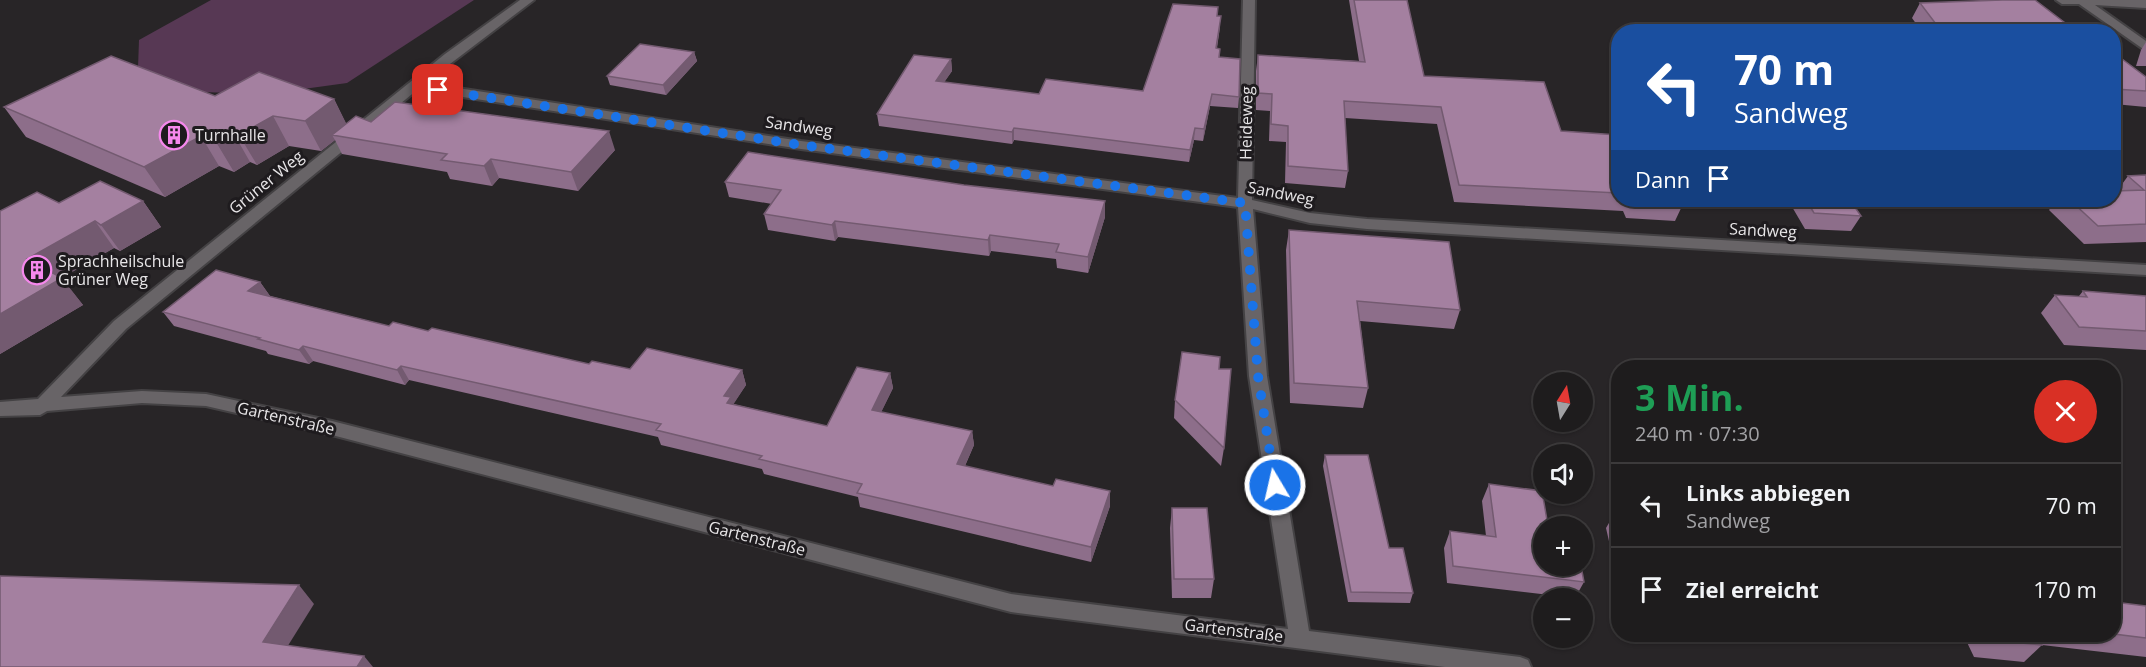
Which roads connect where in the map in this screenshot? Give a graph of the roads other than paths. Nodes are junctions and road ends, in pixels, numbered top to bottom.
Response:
1 (528, 0) edge
2 (1249, 0) edge
3 (2062, 0) edge
4 (2082, 1) edge
5 (2146, 4) edge
6 (2114, 24) edge
7 (2121, 29) edge
8 (2146, 47) edge
9 (416, 86) junction
10 (1245, 203) junction
11 (2146, 270) edge
12 (40, 408) junction
13 (0, 409) edge
14 (1300, 638) junction
15 (1520, 667) edge

1 - 9 street, Grüner Weg
2 - 10 street, Heideweg
3 - 4 street
4 - 5 street
4 - 6 street
7 - 8 street
9 - 10 street, Sandweg
9 - 12 street, Grüner Weg
10 - 11 street, Sandweg
10 - 14 street, Heideweg
12 - 13 street, Gartenstraße
12 - 14 street, Gartenstraße
14 - 15 street, Gartenstraße

